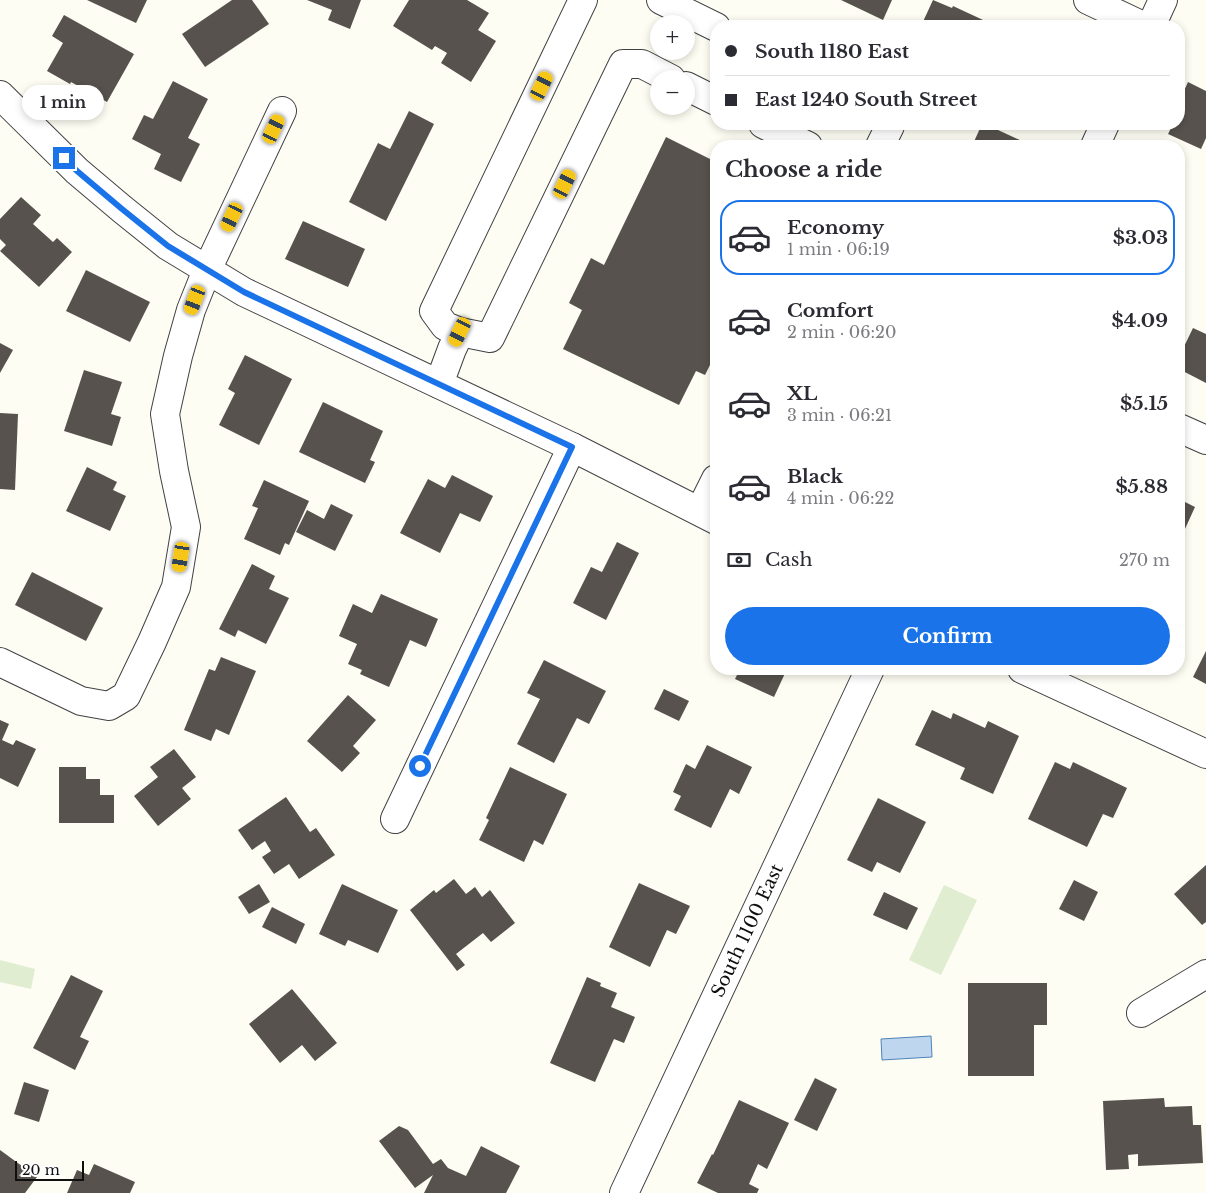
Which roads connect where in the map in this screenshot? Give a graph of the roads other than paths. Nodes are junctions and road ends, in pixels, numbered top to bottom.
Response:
1 (583, 0) edge
2 (661, 0) edge
3 (1088, 0) edge
4 (1163, 0) edge
5 (1130, 20) edge
6 (1154, 20) edge
7 (710, 24) edge
8 (654, 70) edge
9 (695, 90) edge
10 (0, 94) edge
11 (710, 98) edge
12 (282, 111) dead end
13 (775, 130) edge
14 (796, 140) edge
15 (207, 270) junction
16 (460, 332) junction
17 (439, 384) junction
18 (1185, 431) edge
19 (1206, 440) edge
20 (572, 447) junction
21 (708, 516) edge
22 (0, 662) edge
23 (867, 675) edge
24 (1035, 675) edge
25 (1206, 754) edge
26 (396, 819) dead end
27 (1206, 974) edge
28 (1141, 1013) dead end
29 (624, 1193) edge

1 - 16 street
2 - 7 street
3 - 5 street
4 - 6 street
8 - 16 street
9 - 11 street
10 - 15 street
12 - 15 street
13 - 14 street
15 - 17 street
15 - 22 street
16 - 17 street
17 - 20 street
18 - 19 street
20 - 21 street
20 - 26 street
23 - 29 street, South 1100 East
24 - 25 street
27 - 28 street

